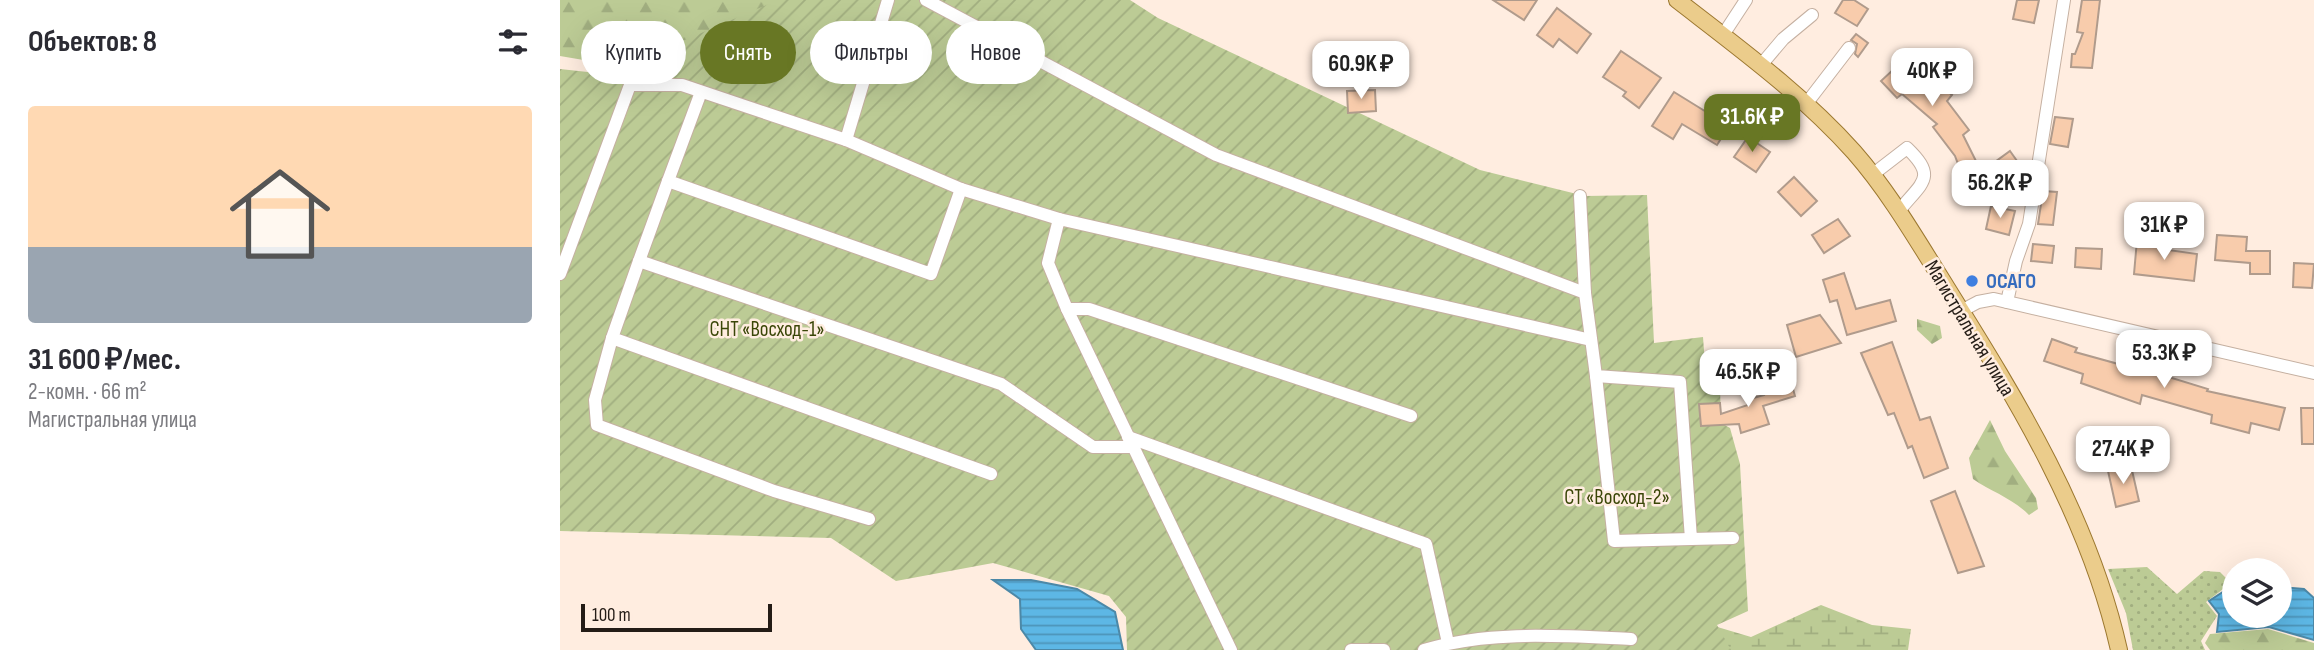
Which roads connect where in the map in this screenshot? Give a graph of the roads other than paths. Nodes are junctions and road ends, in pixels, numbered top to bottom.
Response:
1 (888, 0) edge
2 (926, 0) edge
3 (1677, 0) edge
4 (1746, 0) edge
5 (2064, 0) edge
6 (1812, 15) dead end
7 (1723, 35) junction
8 (1849, 48) dead end
9 (1760, 65) junction
10 (701, 92) junction
11 (1806, 104) junction
12 (846, 141) junction
13 (1872, 175) junction
14 (668, 181) junction
15 (961, 189) junction
16 (1580, 196) dead end
17 (1898, 212) junction
18 (1059, 219) junction
19 (639, 261) junction
20 (560, 274) edge
21 (1585, 293) junction
22 (2007, 302) junction
23 (1067, 309) junction
24 (1961, 311) junction
25 (612, 338) junction
26 (1591, 340) junction
27 (2314, 373) edge
28 (1596, 376) junction
29 (1411, 416) dead end
30 (1130, 442) junction
31 (991, 474) dead end
32 (869, 519) dead end
33 (1733, 538) dead end
34 (1691, 539) junction
35 (1631, 639) dead end
36 (1448, 643) junction
37 (1231, 650) edge
38 (1352, 650) edge
39 (1384, 650) edge
40 (1424, 650) edge
41 (2119, 650) edge

1 - 12 street
2 - 21 street
3 - 7 main road, Магистральная улица
4 - 7 street
5 - 22 street
6 - 9 street
7 - 9 main road, Магистральная улица
8 - 11 street
9 - 11 main road, Магистральная улица
10 - 12 street
10 - 14 street
10 - 20 street
11 - 13 main road, Магистральная улица
12 - 15 street
13 - 17 main road, Магистральная улица
13 - 17 street
14 - 15 street
14 - 19 street
15 - 18 street
16 - 21 street
17 - 24 main road, Магистральная улица
18 - 23 street
18 - 26 street
19 - 25 street
19 - 30 street
21 - 26 street
22 - 24 street
22 - 27 street
23 - 29 street
23 - 30 street
24 - 41 main road, Магистральная улица
25 - 31 street
25 - 32 street
26 - 28 street
28 - 34 street
28 - 34 street
30 - 36 street
30 - 37 street
33 - 34 street
35 - 36 street
36 - 40 street
38 - 39 street

